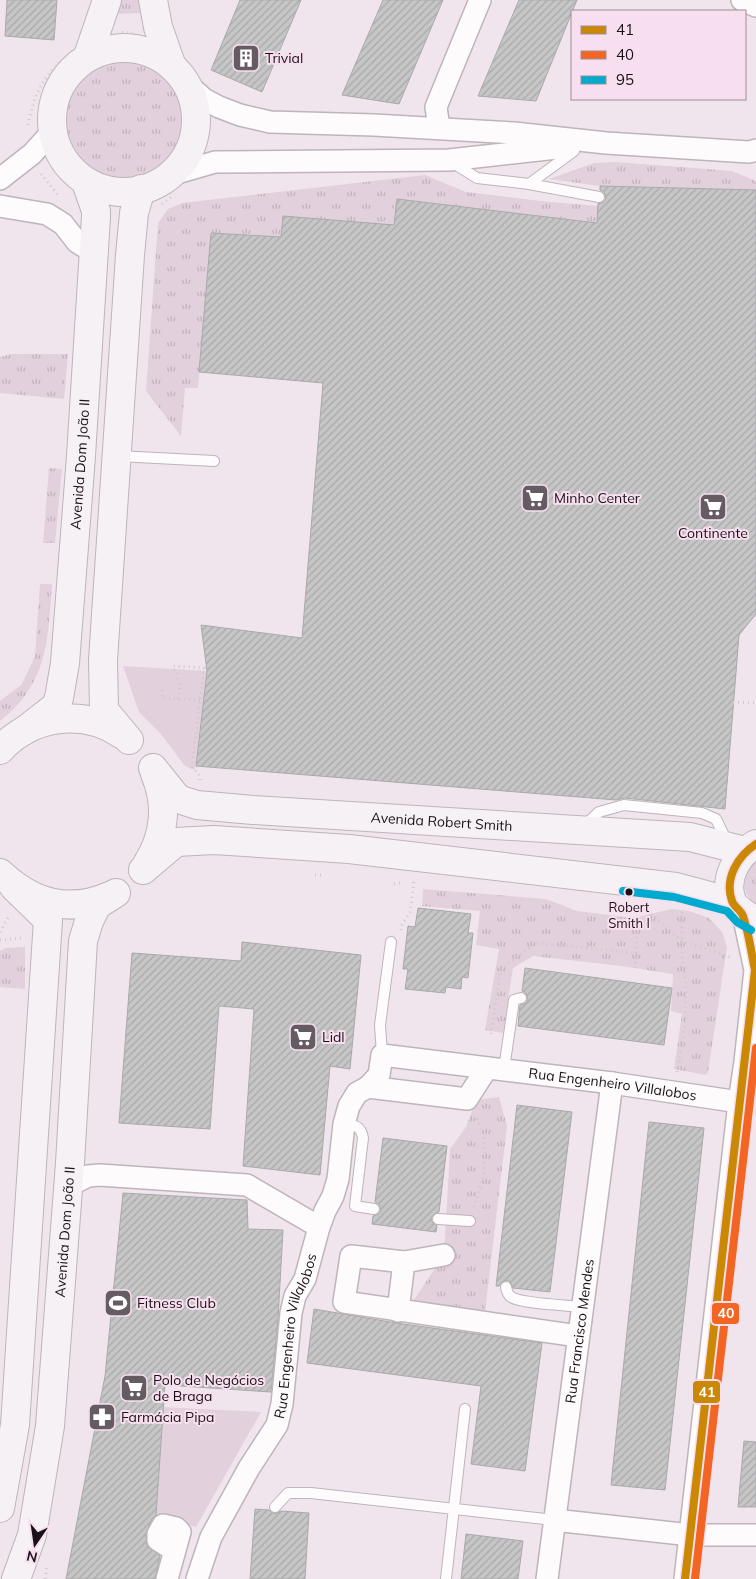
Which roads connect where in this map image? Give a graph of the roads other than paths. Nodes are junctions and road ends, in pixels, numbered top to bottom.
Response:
1 (107, 0) edge
2 (152, 0) edge
3 (480, 0) edge
4 (742, 0) edge
5 (756, 6) edge
6 (90, 48) junction
7 (174, 65) junction
8 (439, 128) junction
9 (52, 132) junction
10 (606, 143) junction
11 (582, 145) junction
12 (754, 153) edge
13 (449, 160) junction
14 (170, 175) junction
15 (0, 179) edge
16 (86, 182) junction
17 (529, 184) junction
18 (141, 189) junction
19 (599, 197) dead end
20 (0, 206) edge
21 (93, 252) junction
22 (116, 456) junction
23 (214, 461) dead end
24 (24, 731) junction
25 (129, 740) junction
26 (0, 750) edge
27 (153, 768) junction
28 (743, 848) edge
29 (143, 870) junction
30 (7, 880) edge
31 (116, 893) junction
32 (744, 912) edge
33 (391, 942) dead end
34 (756, 969) edge
35 (521, 998) dead end
36 (382, 1055) junction
37 (750, 1063) edge
38 (496, 1069) junction
39 (612, 1083) junction
40 (368, 1087) junction
41 (739, 1102) junction
42 (344, 1124) junction
43 (69, 1174) junction
44 (374, 1209) dead end
45 (438, 1219) dead end
46 (470, 1221) road end
47 (319, 1227) junction
48 (444, 1255) dead end
49 (404, 1262) junction
50 (506, 1287) dead end
51 (582, 1307) junction
52 (398, 1311) junction
53 (578, 1336) junction
54 (465, 1409) dead end
55 (276, 1507) dead end
56 (0, 1508) edge
57 (454, 1509) junction
58 (554, 1520) junction
59 (691, 1535) junction
60 (756, 1535) edge
61 (174, 1552) dead end
62 (16, 1579) edge
63 (167, 1579) edge
64 (197, 1579) edge
65 (446, 1579) edge
66 (547, 1579) edge
67 (685, 1579) edge

1 - 6 main road
2 - 7 main road
3 - 8 street
4 - 5 street
6 - 7 main road, Avenida Dom João II
6 - 9 main road, Avenida Dom João II
7 - 8 street
7 - 14 main road, Avenida Dom João II
8 - 10 street
9 - 15 street
9 - 16 main road, Avenida Dom João II
10 - 11 street
10 - 12 street
11 - 13 street
11 - 17 lane
13 - 14 street
13 - 17 lane
14 - 18 main road, Avenida Dom João II
16 - 18 main road, Avenida Dom João II
16 - 21 main road, Avenida Dom João II
17 - 19 lane
18 - 22 main road
20 - 21 street
21 - 24 main road, Avenida Dom João II
22 - 23 lane
22 - 25 main road
24 - 25 main road
24 - 26 main road
25 - 27 main road, Avenida Robert Smith
27 - 28 main road, Avenida Robert Smith
27 - 29 main road
28 - 32 main road
29 - 31 main road, Avenida Dom João II
29 - 32 main road
30 - 31 main road
30 - 56 main road
31 - 43 main road, Avenida Dom João II
32 - 34 street
33 - 36 lane
34 - 37 street
35 - 38 lane
36 - 38 street, Rua Engenheiro Villalobos
36 - 40 street, Rua Engenheiro Villalobos
37 - 41 street
38 - 39 street, Rua Engenheiro Villalobos
38 - 40 street
39 - 41 street, Rua Engenheiro Villalobos
39 - 51 street, Rua Francisco Mendes
40 - 42 street, Rua Engenheiro Villalobos
41 - 59 street
42 - 44 lane
42 - 47 street, Rua Engenheiro Villalobos
43 - 47 street
43 - 62 main road, Avenida Dom João II
45 - 46 lane
47 - 64 street, Rua Engenheiro Villalobos
48 - 49 street
49 - 52 street
49 - 52 street
50 - 51 lane
51 - 53 street, Rua Francisco Mendes
52 - 53 street
53 - 58 street, Rua Francisco Mendes
54 - 57 lane
55 - 57 lane
57 - 58 lane
57 - 65 lane
58 - 59 street
58 - 66 street, Rua Francisco Mendes
59 - 60 street
59 - 67 street
61 - 63 street

